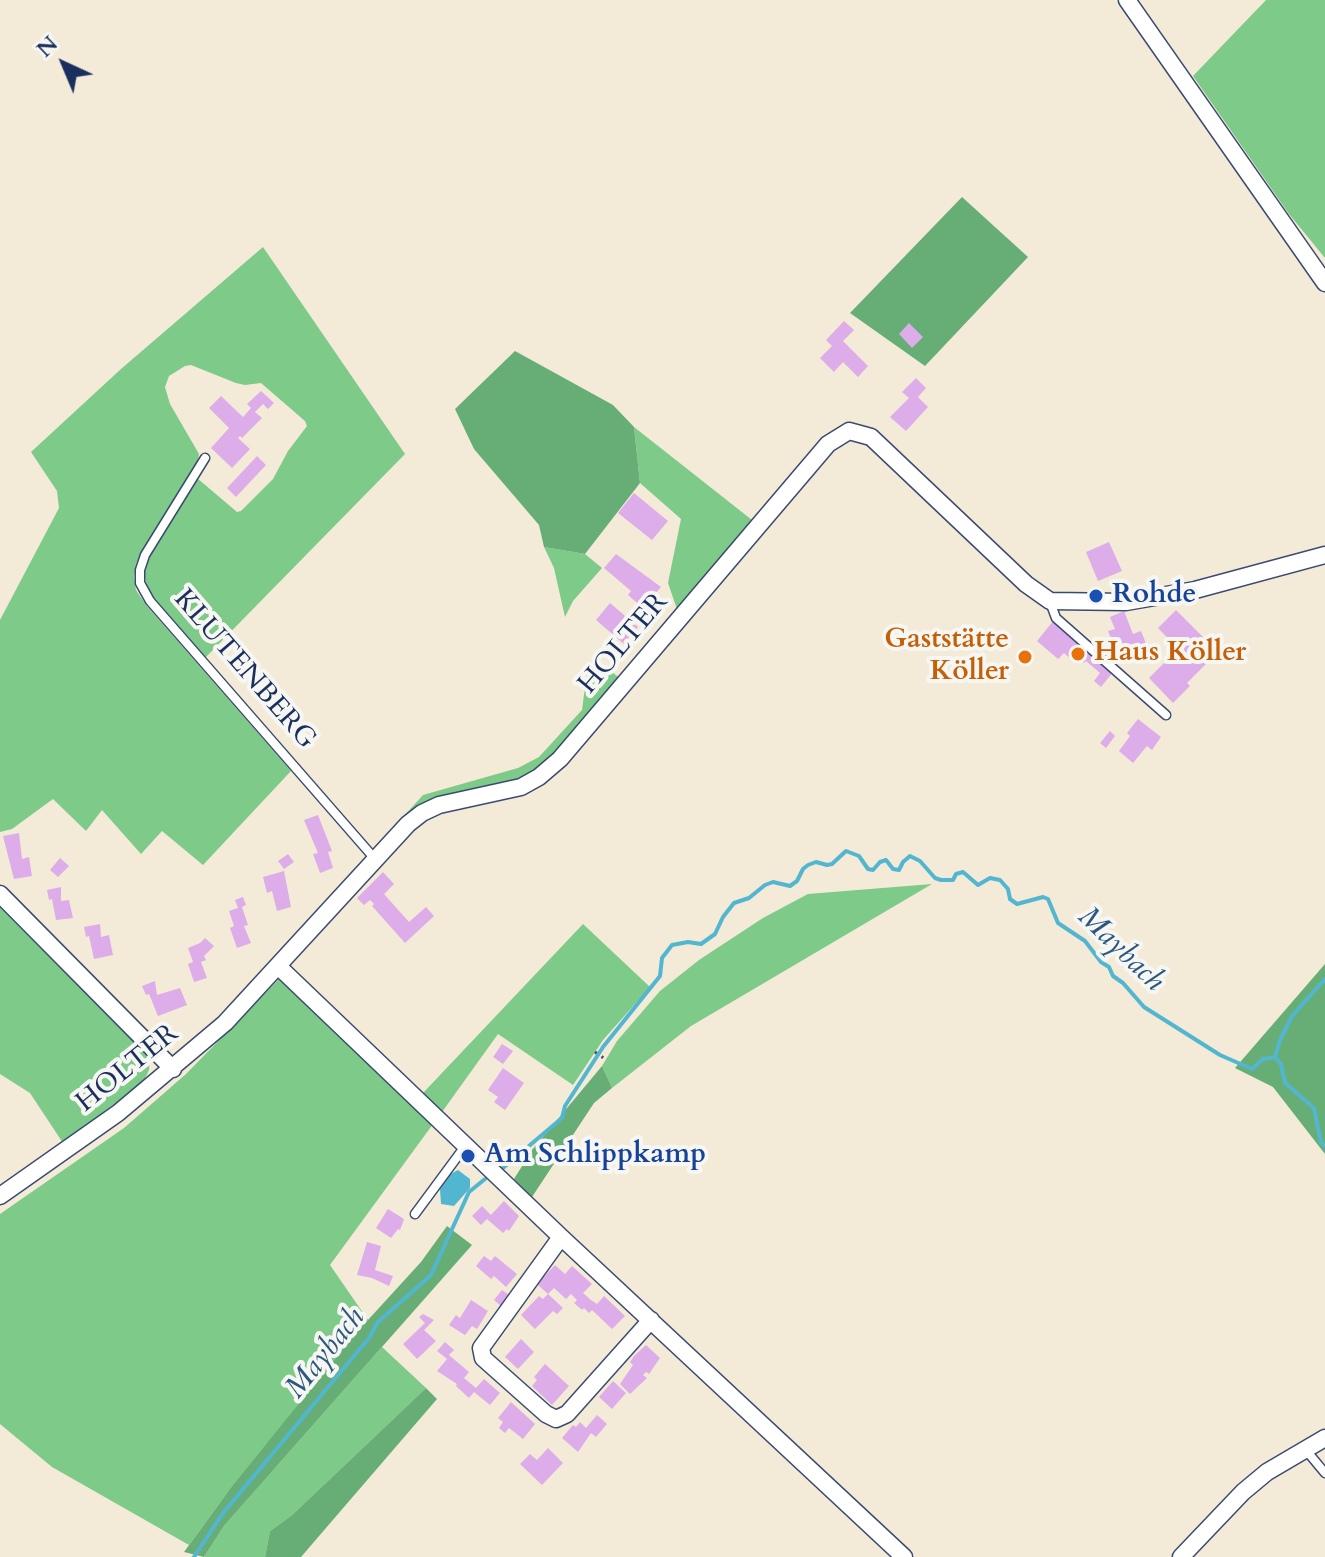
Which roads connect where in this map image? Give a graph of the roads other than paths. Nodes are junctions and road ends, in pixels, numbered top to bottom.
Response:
1 (1127, 0) edge
2 (1325, 283) edge
3 (205, 458) dead end
4 (1324, 558) edge
5 (1050, 601) junction
6 (1166, 715) dead end
7 (375, 860) junction
8 (0, 894) edge
9 (279, 967) junction
10 (173, 1069) junction
11 (466, 1145) junction
12 (0, 1196) edge
13 (415, 1214) dead end
14 (561, 1237) junction
15 (651, 1320) junction
16 (1325, 1438) edge
17 (1304, 1448) junction
18 (1325, 1473) edge
19 (904, 1557) edge
20 (1181, 1557) edge

1 - 2 street
3 - 7 lane, KLUTENBERG
4 - 5 street
5 - 6 lane
5 - 7 street, HOLTER
7 - 9 street, HOLTER
8 - 10 street
9 - 10 street, HOLTER
9 - 11 street
10 - 12 street, HOLTER
11 - 13 lane
11 - 14 street
14 - 15 street
14 - 15 street
15 - 19 street
16 - 17 street
17 - 18 lane
17 - 20 street

